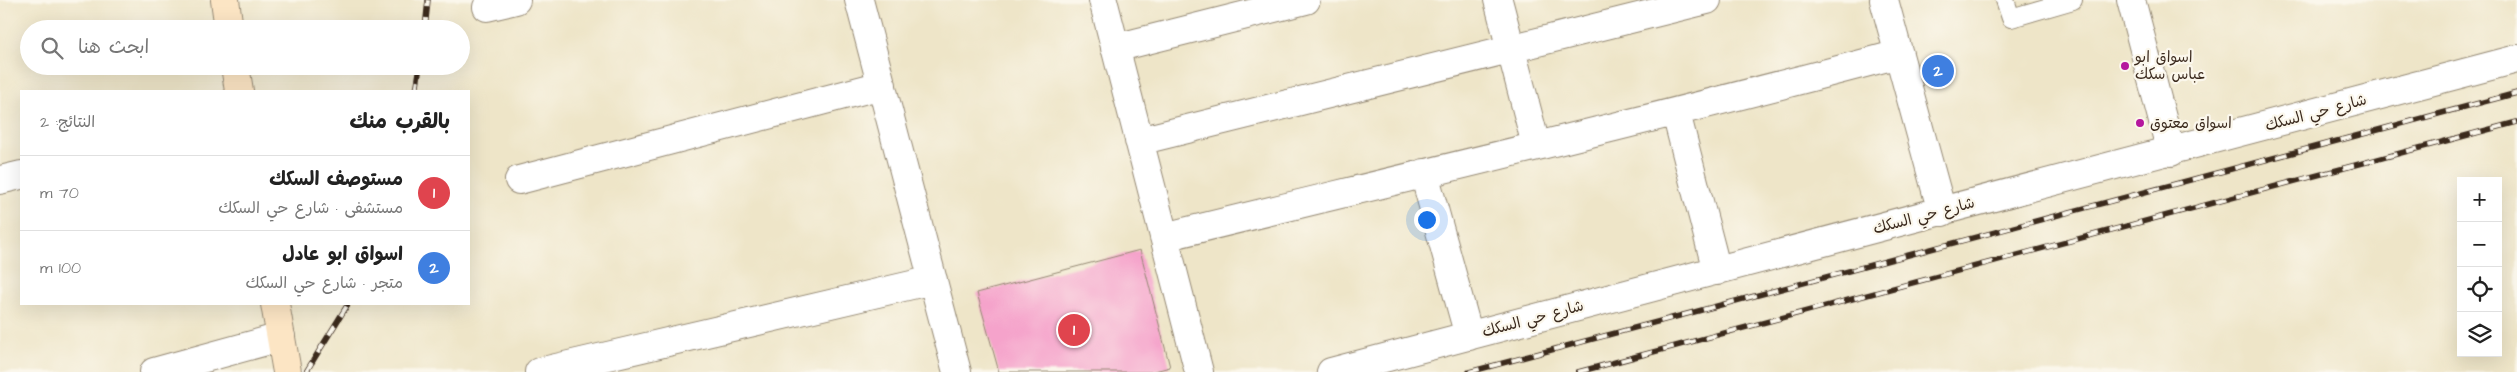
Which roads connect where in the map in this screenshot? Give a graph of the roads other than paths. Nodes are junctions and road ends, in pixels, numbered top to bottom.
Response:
1 (224, 0) edge
2 (516, 0) edge
3 (859, 0) edge
4 (1103, 0) edge
5 (1306, 0) edge
6 (1498, 0) edge
7 (1707, 0) edge
8 (1884, 0) edge
9 (2005, 0) edge
10 (2073, 0) edge
11 (2130, 0) edge
12 (487, 7) dead end
13 (227, 20) edge
14 (1115, 48) junction
15 (1511, 49) junction
16 (1899, 54) junction
17 (2517, 59) edge
18 (237, 75) edge
19 (882, 86) junction
20 (240, 90) edge
21 (1676, 113) junction
22 (1139, 141) junction
23 (1536, 145) junction
24 (2170, 152) junction
25 (1424, 173) junction
26 (20, 175) edge
27 (0, 180) edge
28 (519, 180) dead end
29 (1942, 212) junction
30 (1164, 238) junction
31 (1717, 271) junction
32 (933, 280) junction
33 (275, 305) edge
34 (1469, 336) junction
35 (281, 337) junction
36 (154, 372) edge
37 (287, 372) edge
38 (539, 372) edge
39 (958, 372) edge
40 (1199, 372) edge
41 (1331, 372) edge

1 - 13 street
2 - 12 street
3 - 19 street
4 - 14 street
5 - 14 street
6 - 15 street
7 - 15 street
8 - 16 street
9 - 10 lane
11 - 24 street
14 - 22 street
15 - 22 street
15 - 23 street
16 - 21 street
16 - 29 street
17 - 24 street, شارع حي السكك
18 - 20 street
19 - 28 street
19 - 32 street
21 - 23 street
21 - 31 street
22 - 30 street
23 - 25 street
24 - 29 street, شارع حي السكك
25 - 30 street
25 - 34 street
26 - 27 street
29 - 31 street, شارع حي السكك
30 - 40 street
31 - 34 street, شارع حي السكك
32 - 38 street
32 - 39 street
33 - 35 street
34 - 41 street, شارع حي السكك
35 - 36 street
35 - 37 street

